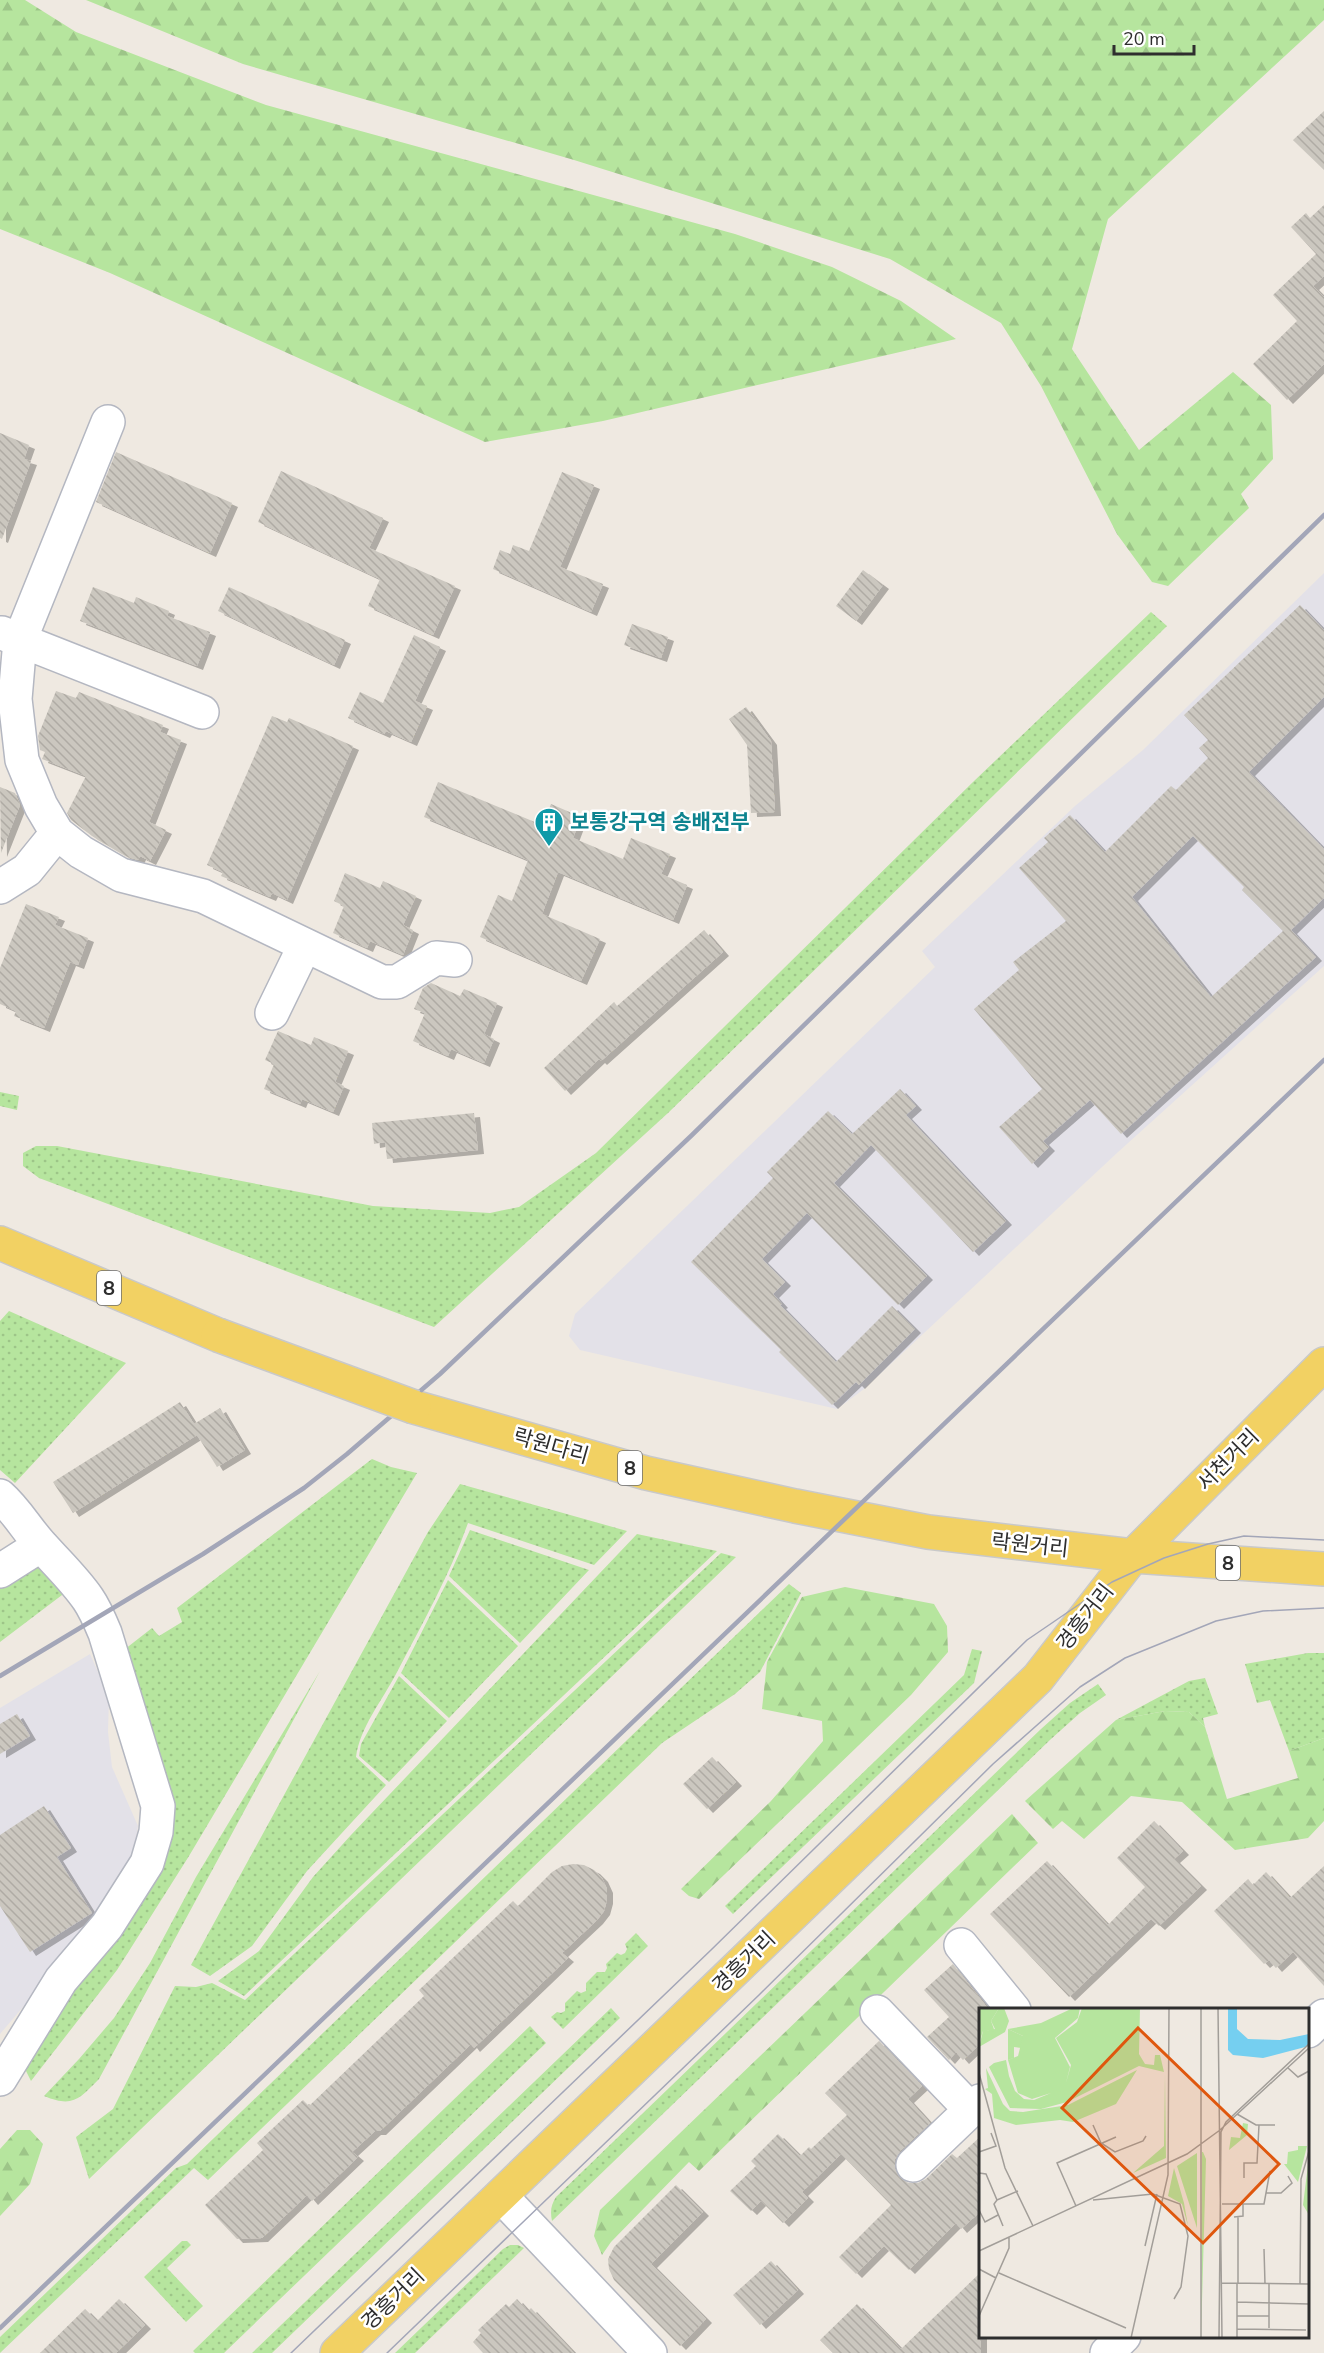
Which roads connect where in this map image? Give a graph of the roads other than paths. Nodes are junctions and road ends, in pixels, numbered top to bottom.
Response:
1 (108, 422) dead end
2 (10, 636) edge
3 (202, 712) dead end
4 (10, 742) edge
5 (57, 833) junction
6 (0, 887) edge
7 (305, 945) junction
8 (455, 960) dead end
9 (272, 1013) dead end
10 (0, 1243) edge
11 (1324, 1364) edge
12 (0, 1496) edge
13 (928, 1532) joint
14 (41, 1545) junction
15 (1133, 1556) junction
16 (1324, 1569) edge
17 (0, 1571) edge
18 (961, 1945) dead end
19 (1012, 2008) edge
20 (877, 2012) dead end
21 (1324, 2016) edge
22 (1309, 2030) edge
23 (0, 2079) edge
24 (976, 2105) edge
25 (912, 2165) dead end
26 (501, 2196) junction
27 (1123, 2338) edge
28 (337, 2353) edge
29 (650, 2353) edge
30 (1107, 2353) edge

1 - 2 street
2 - 3 street
2 - 4 street
4 - 5 street
5 - 6 street
5 - 7 street
7 - 8 street
7 - 9 street
10 - 13 main road, 락원다리 / 8, bridge
11 - 15 main road, 서천거리
12 - 14 street
13 - 15 main road, 락원거리 / 8
14 - 17 street
14 - 23 street
15 - 16 main road, 8
15 - 26 main road, 경흥거리
18 - 19 street
20 - 24 street
21 - 22 street
24 - 25 street
26 - 28 main road, 경흥거리
26 - 29 street
27 - 30 street

